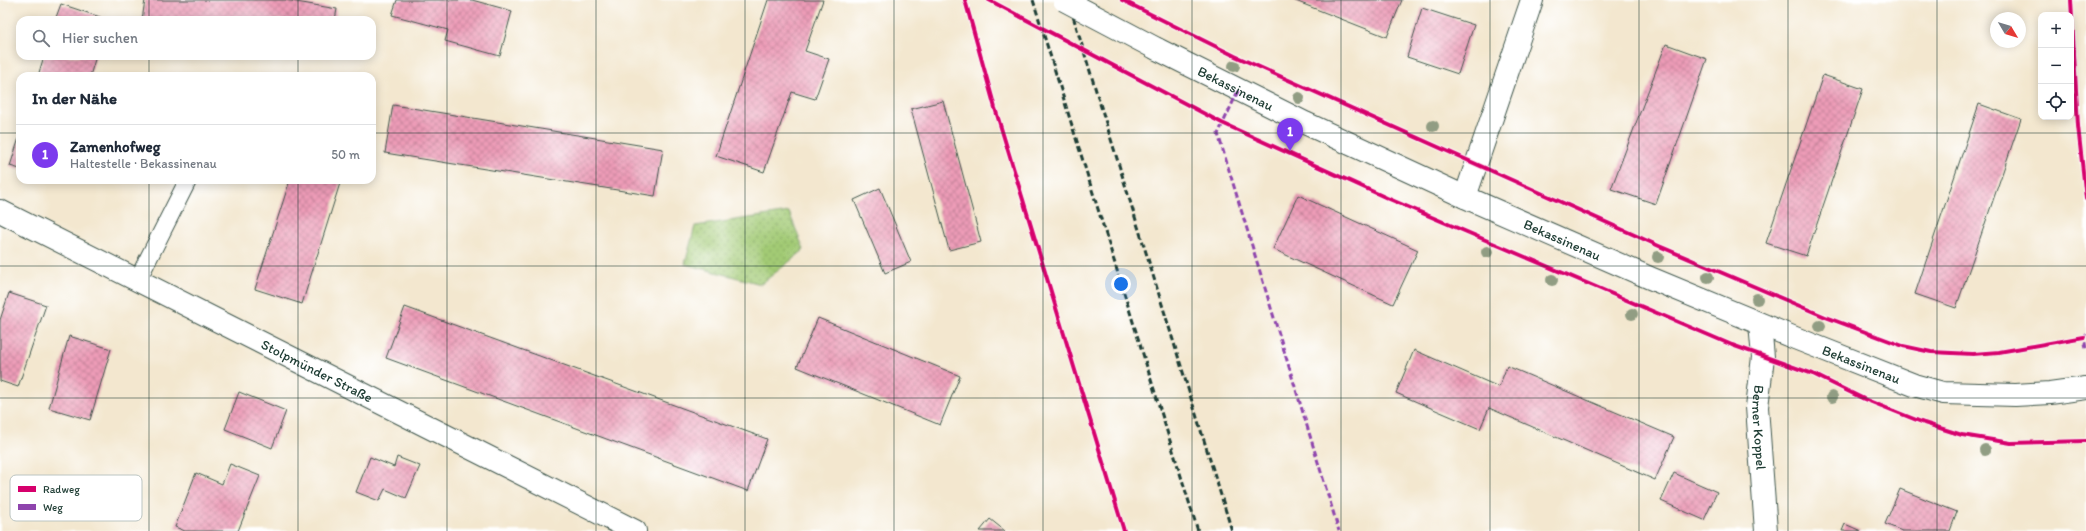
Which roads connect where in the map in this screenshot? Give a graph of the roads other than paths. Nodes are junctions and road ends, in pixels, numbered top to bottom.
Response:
1 (1064, 0) edge
2 (1532, 0) edge
3 (186, 184) edge
4 (1465, 197) junction
5 (0, 211) edge
6 (137, 281) junction
7 (1760, 324) junction
8 (2086, 388) edge
9 (635, 531) edge
10 (1766, 531) edge

1 - 4 street, Bekassinenau, bridge
2 - 4 street
3 - 6 lane
4 - 7 street, Bekassinenau
5 - 6 street, Stolpmünder Straße
6 - 9 street, Stolpmünder Straße
7 - 8 street, Bekassinenau
7 - 10 street, Berner Koppel

